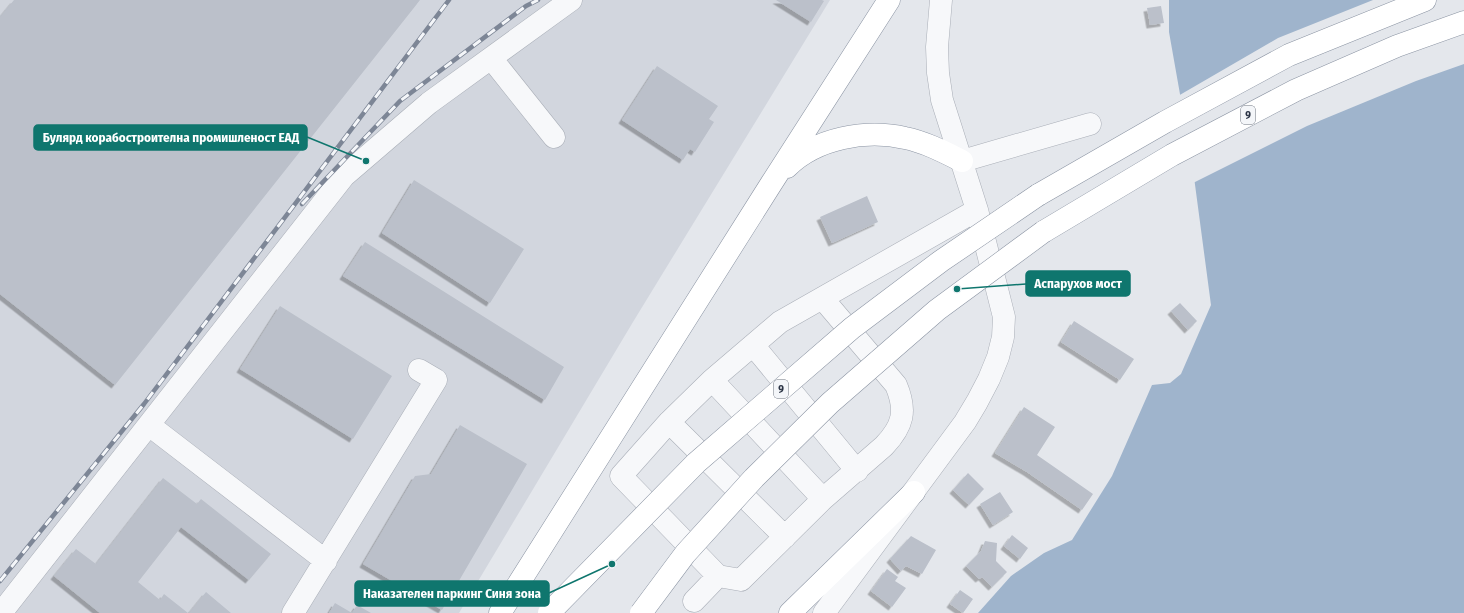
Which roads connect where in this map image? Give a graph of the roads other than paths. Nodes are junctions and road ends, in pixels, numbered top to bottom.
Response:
1 (571, 0) edge
2 (889, 0) edge
3 (941, 0) edge
4 (1425, 0) edge
5 (1464, 22) edge
6 (491, 58) junction
7 (1090, 124) dead end
8 (554, 136) dead end
9 (962, 160) junction
10 (771, 184) junction
11 (977, 210) junction
12 (823, 299) junction
13 (753, 345) junction
14 (419, 370) dead end
15 (712, 380) junction
16 (669, 422) junction
17 (149, 425) junction
18 (857, 471) junction
19 (914, 492) junction
20 (824, 499) junction
21 (785, 537) junction
22 (326, 561) junction
23 (718, 576) junction
24 (694, 601) dead end
25 (1, 613) edge
26 (293, 613) edge
27 (500, 613) edge
28 (549, 613) edge
29 (641, 613) edge
30 (790, 613) edge
31 (824, 613) edge

1 - 6 lane
2 - 10 highway
3 - 9 lane
4 - 28 highway, 9, bridge
5 - 29 highway, 9, bridge
6 - 8 lane
6 - 17 lane
7 - 9 lane
9 - 10 highway
9 - 11 lane
10 - 27 highway
11 - 12 lane
11 - 19 lane
12 - 13 lane
12 - 18 lane
13 - 15 lane
13 - 18 lane
14 - 22 lane
15 - 16 lane
15 - 20 lane
16 - 21 lane
16 - 23 lane
17 - 22 lane
17 - 25 lane
18 - 20 lane
19 - 30 highway
19 - 31 lane
20 - 21 lane
21 - 23 lane
22 - 26 lane
23 - 24 lane

